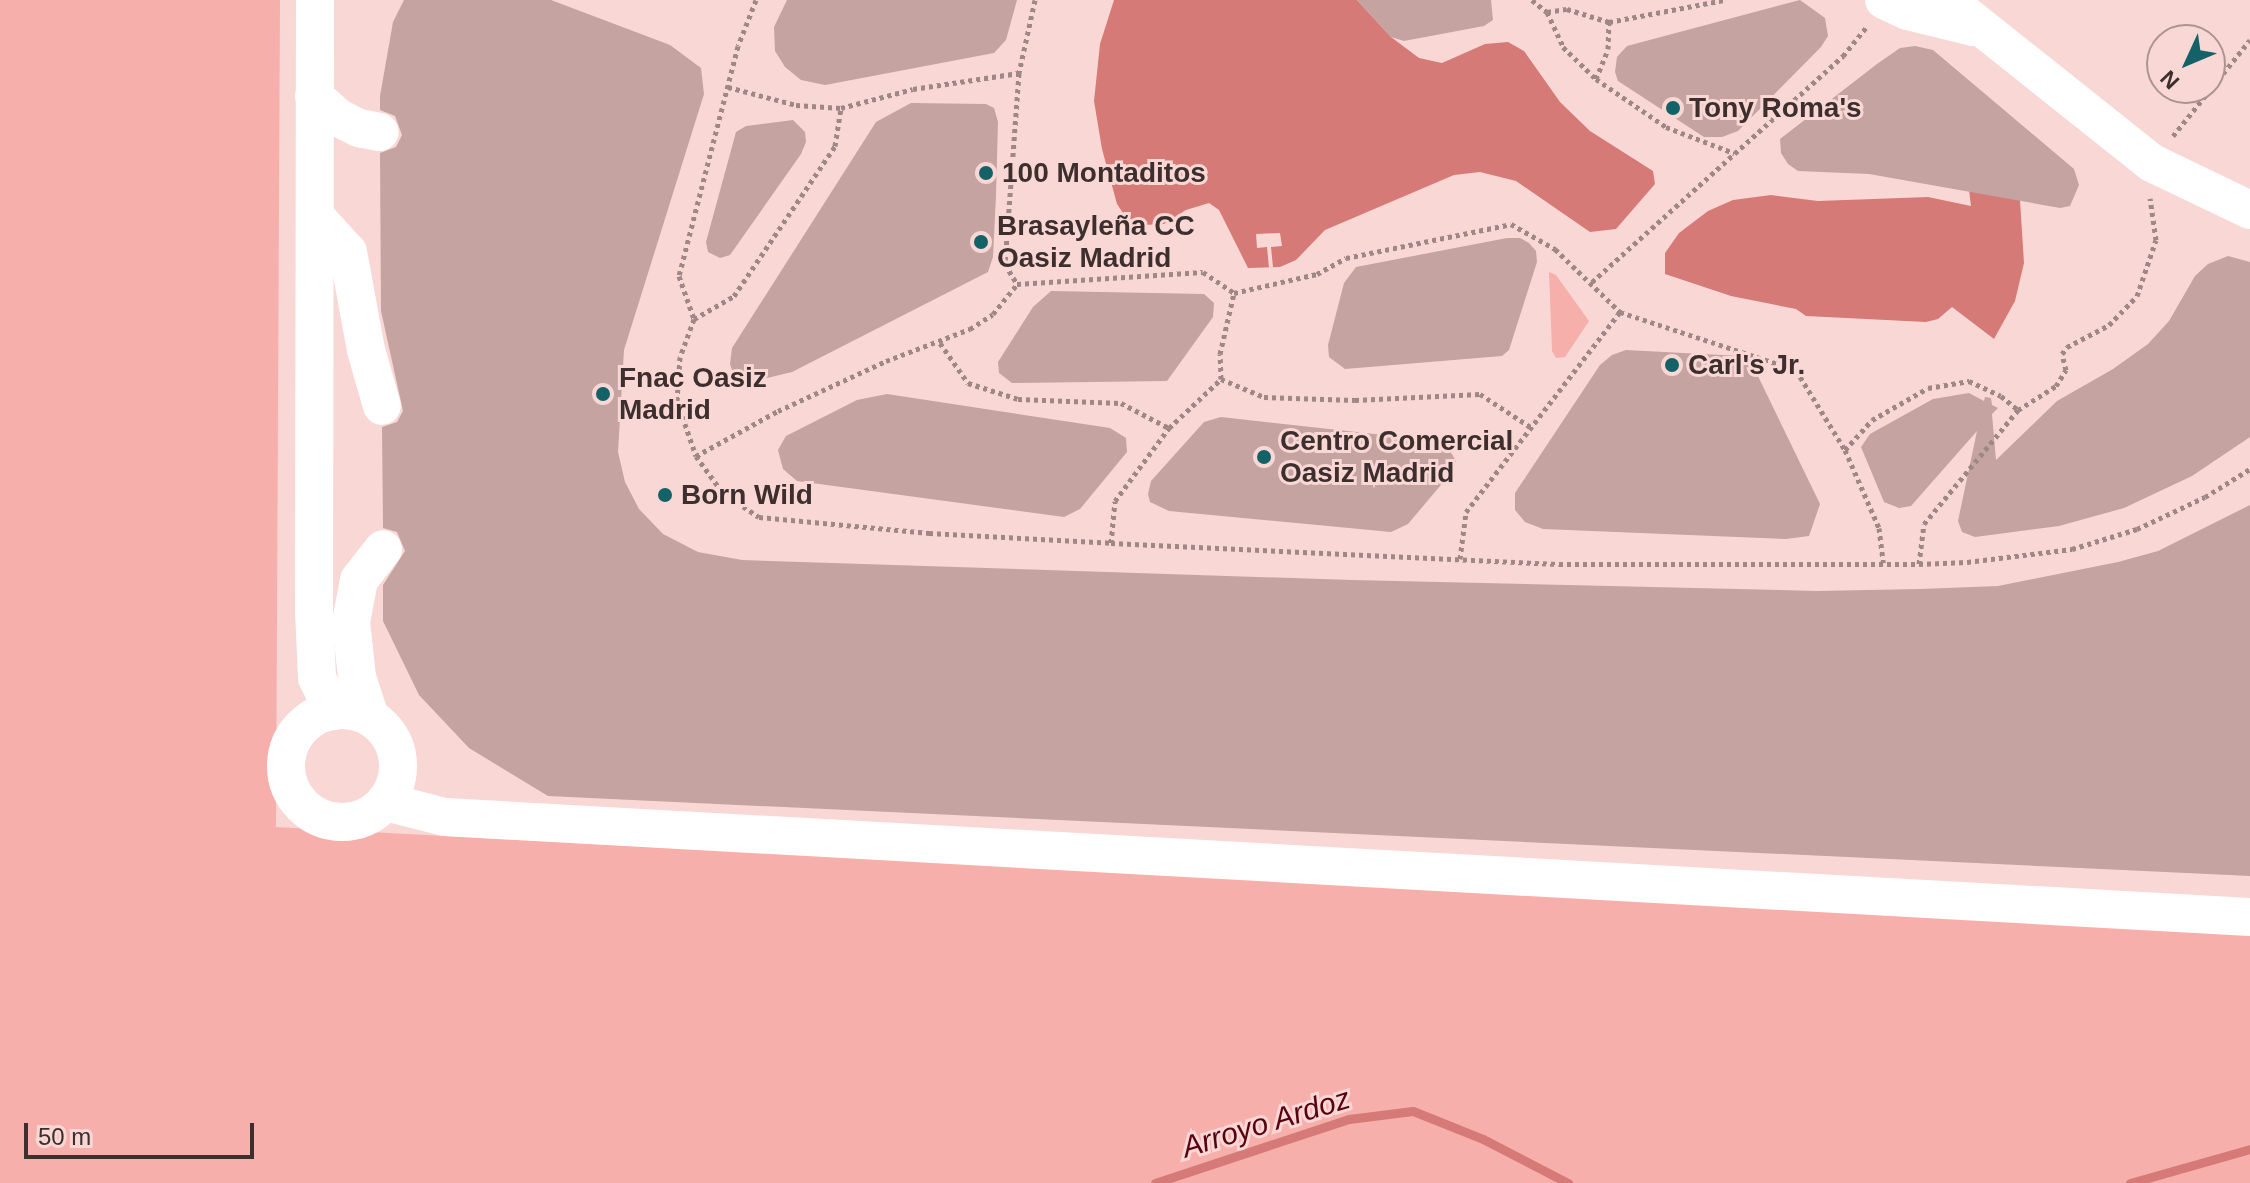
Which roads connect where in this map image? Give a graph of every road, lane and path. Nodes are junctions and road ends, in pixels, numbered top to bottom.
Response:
1 (315, 0) edge
2 (756, 0) edge
3 (1035, 0) edge
4 (1532, 0) edge
5 (1724, 0) edge
6 (1947, 0) edge
7 (1880, 8) edge
8 (1547, 12) junction
9 (1609, 22) junction
10 (1980, 28) junction
11 (2250, 40) edge
12 (1019, 73) junction
13 (1596, 79) junction
14 (728, 87) junction
15 (314, 96) junction
16 (841, 108) junction
17 (380, 132) dead end
18 (1734, 153) junction
19 (2153, 174) junction
20 (2250, 210) edge
21 (316, 217) junction
22 (1592, 282) junction
23 (1017, 284) junction
24 (1234, 293) junction
25 (1620, 312) junction
26 (694, 319) junction
27 (940, 343) junction
28 (1221, 379) junction
29 (382, 406) dead end
30 (2018, 410) junction
31 (1169, 428) junction
32 (1532, 428) junction
33 (1845, 450) junction
34 (696, 456) junction
35 (2250, 469) edge
36 (1111, 543) junction
37 (383, 549) dead end
38 (1460, 559) junction
39 (1883, 563) junction
40 (1919, 564) junction
41 (333, 711) junction
42 (370, 717) junction
43 (386, 802) junction
44 (2250, 917) edge

1 - 15 lane
2 - 14 path
3 - 12 path
4 - 8 path
5 - 9 path
6 - 10 lane
7 - 10 lane
7 - 18 path
8 - 9 path
8 - 13 path
9 - 13 path
10 - 19 lane
11 - 19 path
12 - 16 path
12 - 23 path
13 - 18 path
14 - 16 path
14 - 26 path
15 - 17 lane
15 - 21 lane
16 - 26 path
18 - 22 path
19 - 20 lane
19 - 30 path
21 - 29 lane
21 - 41 lane
22 - 24 path
22 - 25 path
23 - 24 path
23 - 27 path
24 - 28 path
25 - 32 path
25 - 33 path
26 - 34 path
27 - 31 path
27 - 34 path
28 - 31 path
28 - 32 path
30 - 33 path
30 - 40 path
31 - 36 path
32 - 38 path
33 - 39 path
34 - 36 path
35 - 40 path
36 - 38 path
37 - 42 lane
38 - 39 path
39 - 40 path
41 - 42 lane
41 - 43 lane
42 - 43 lane
43 - 44 lane

